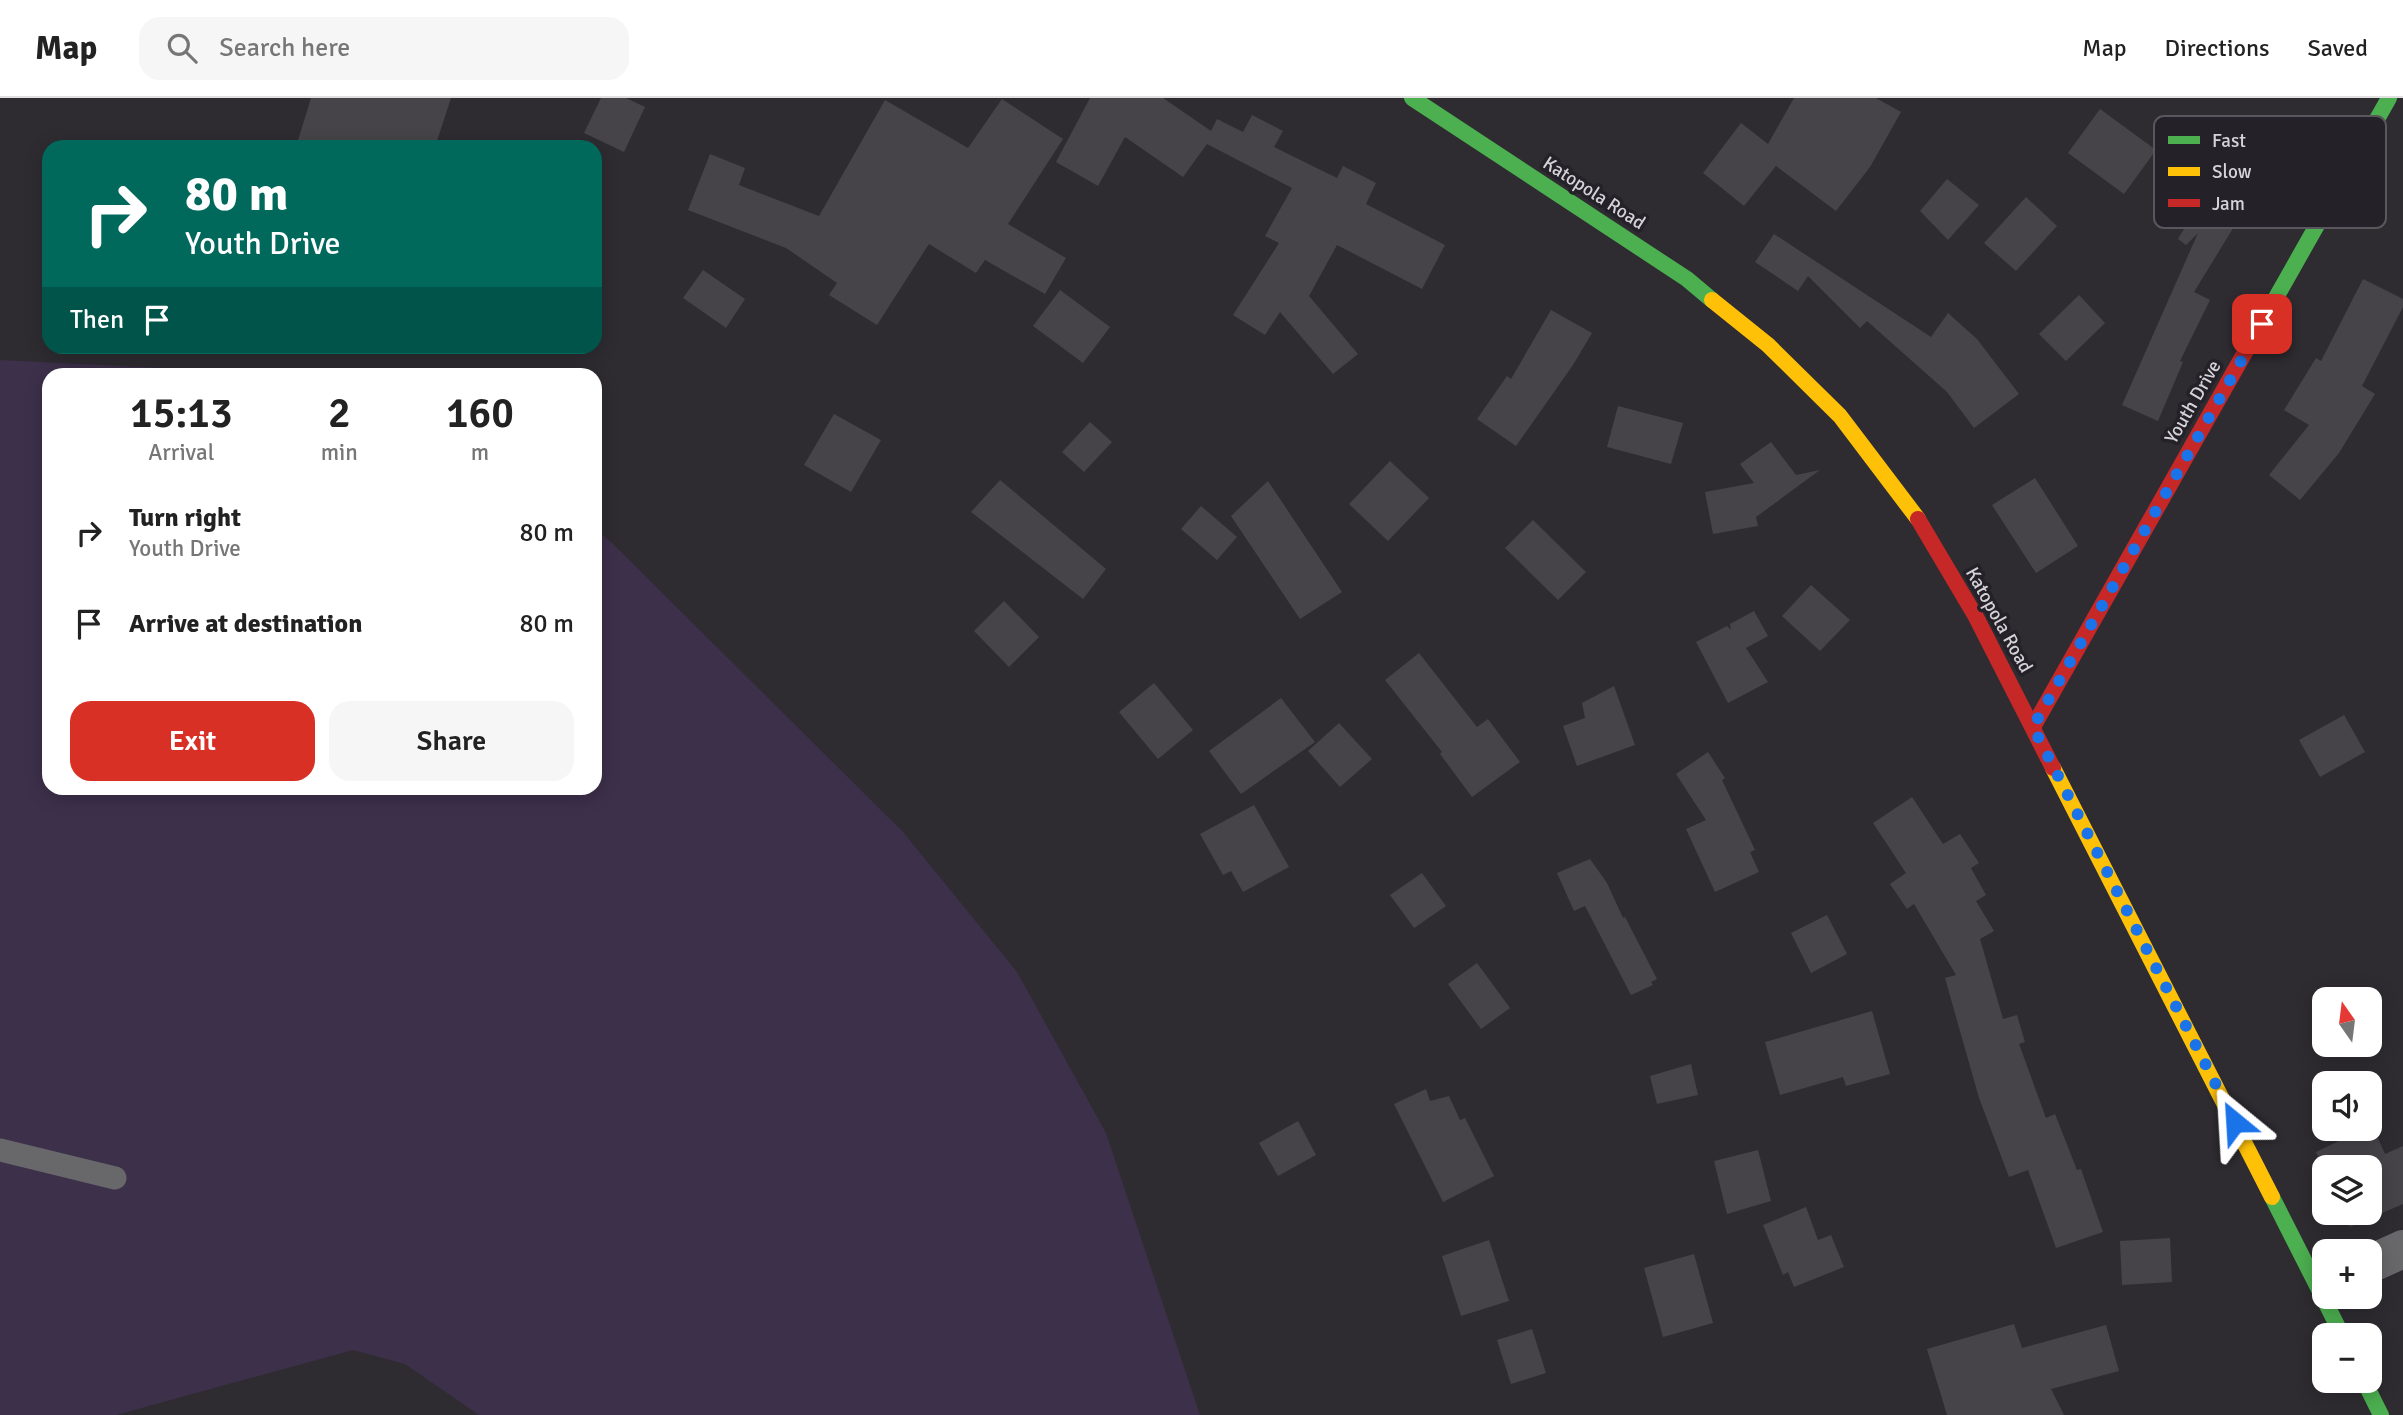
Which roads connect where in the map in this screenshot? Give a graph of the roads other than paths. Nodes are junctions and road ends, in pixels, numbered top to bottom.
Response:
1 (1412, 98) edge
2 (2389, 98) edge
3 (2379, 116) edge
4 (2315, 228) edge
5 (2033, 727) junction
6 (0, 1150) edge
7 (115, 1178) dead end
8 (2403, 1249) edge
9 (2382, 1259) edge
10 (2312, 1269) edge
11 (2370, 1393) edge
12 (2381, 1415) edge

1 - 5 street, Katopola Road
2 - 3 street, Youth Drive
4 - 5 street, Youth Drive
5 - 10 street, Katopola Road
6 - 7 lane
8 - 9 street
11 - 12 street

